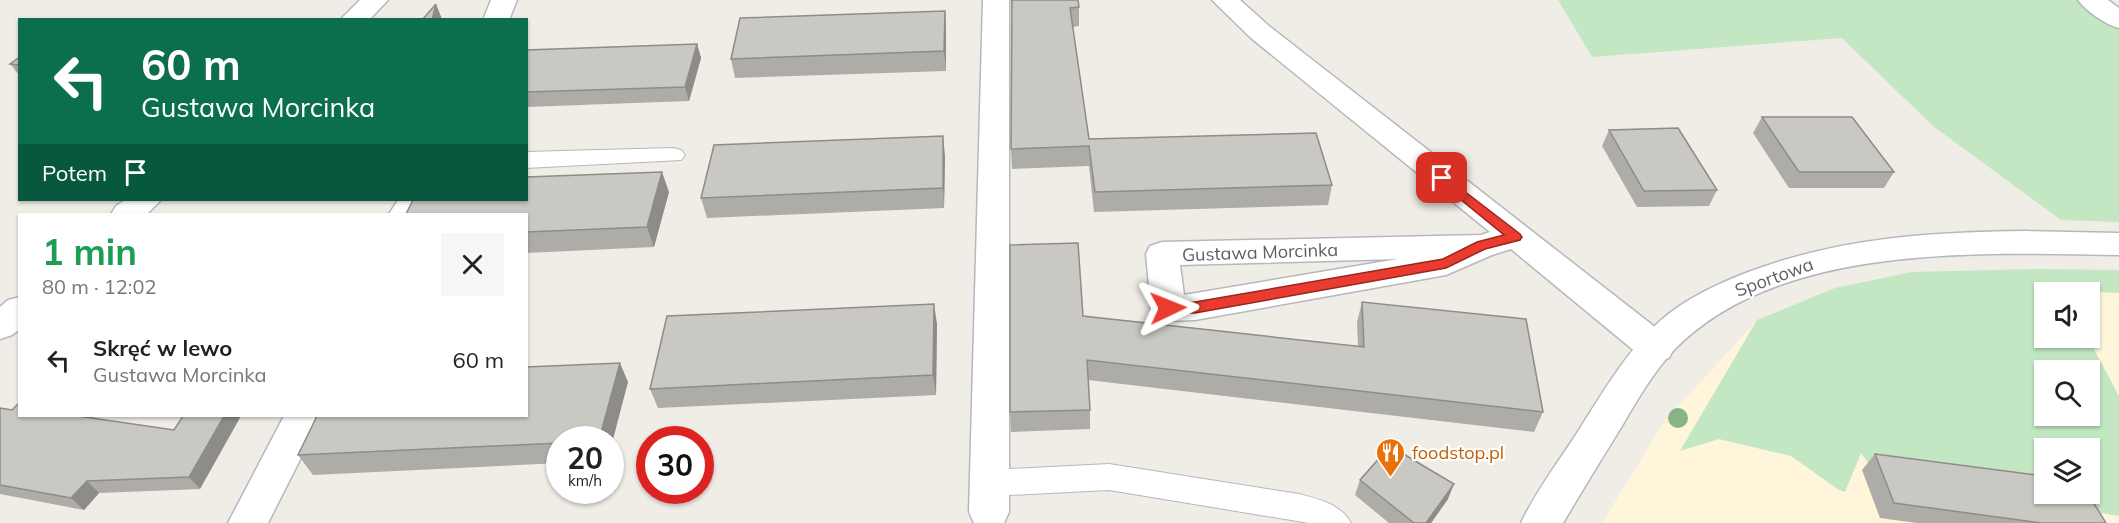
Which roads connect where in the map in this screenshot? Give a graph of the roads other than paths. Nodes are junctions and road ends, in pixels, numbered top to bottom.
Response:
1 (375, 0) edge
2 (504, 0) edge
3 (996, 0) edge
4 (1225, 0) edge
5 (2091, 0) edge
6 (355, 18) edge
7 (496, 18) edge
8 (2119, 20) edge
9 (673, 155) dead end
10 (528, 160) edge
11 (144, 201) edge
12 (129, 213) edge
13 (1515, 237) junction
14 (2119, 244) edge
15 (1481, 246) junction
16 (18, 311) edge
17 (0, 326) edge
18 (1656, 348) junction
19 (302, 417) edge
20 (989, 497) joint
21 (248, 523) edge
22 (1335, 523) edge
23 (1541, 523) edge

1 - 6 street
2 - 7 street
3 - 20 street
4 - 13 street
5 - 8 street
9 - 10 lane
11 - 12 street
13 - 15 street, Gustawa Morcinka
13 - 18 street
14 - 18 street, Sportowa
15 - 15 street, Gustawa Morcinka
16 - 17 street
18 - 23 street, Sportowa
19 - 21 street
20 - 22 lane

